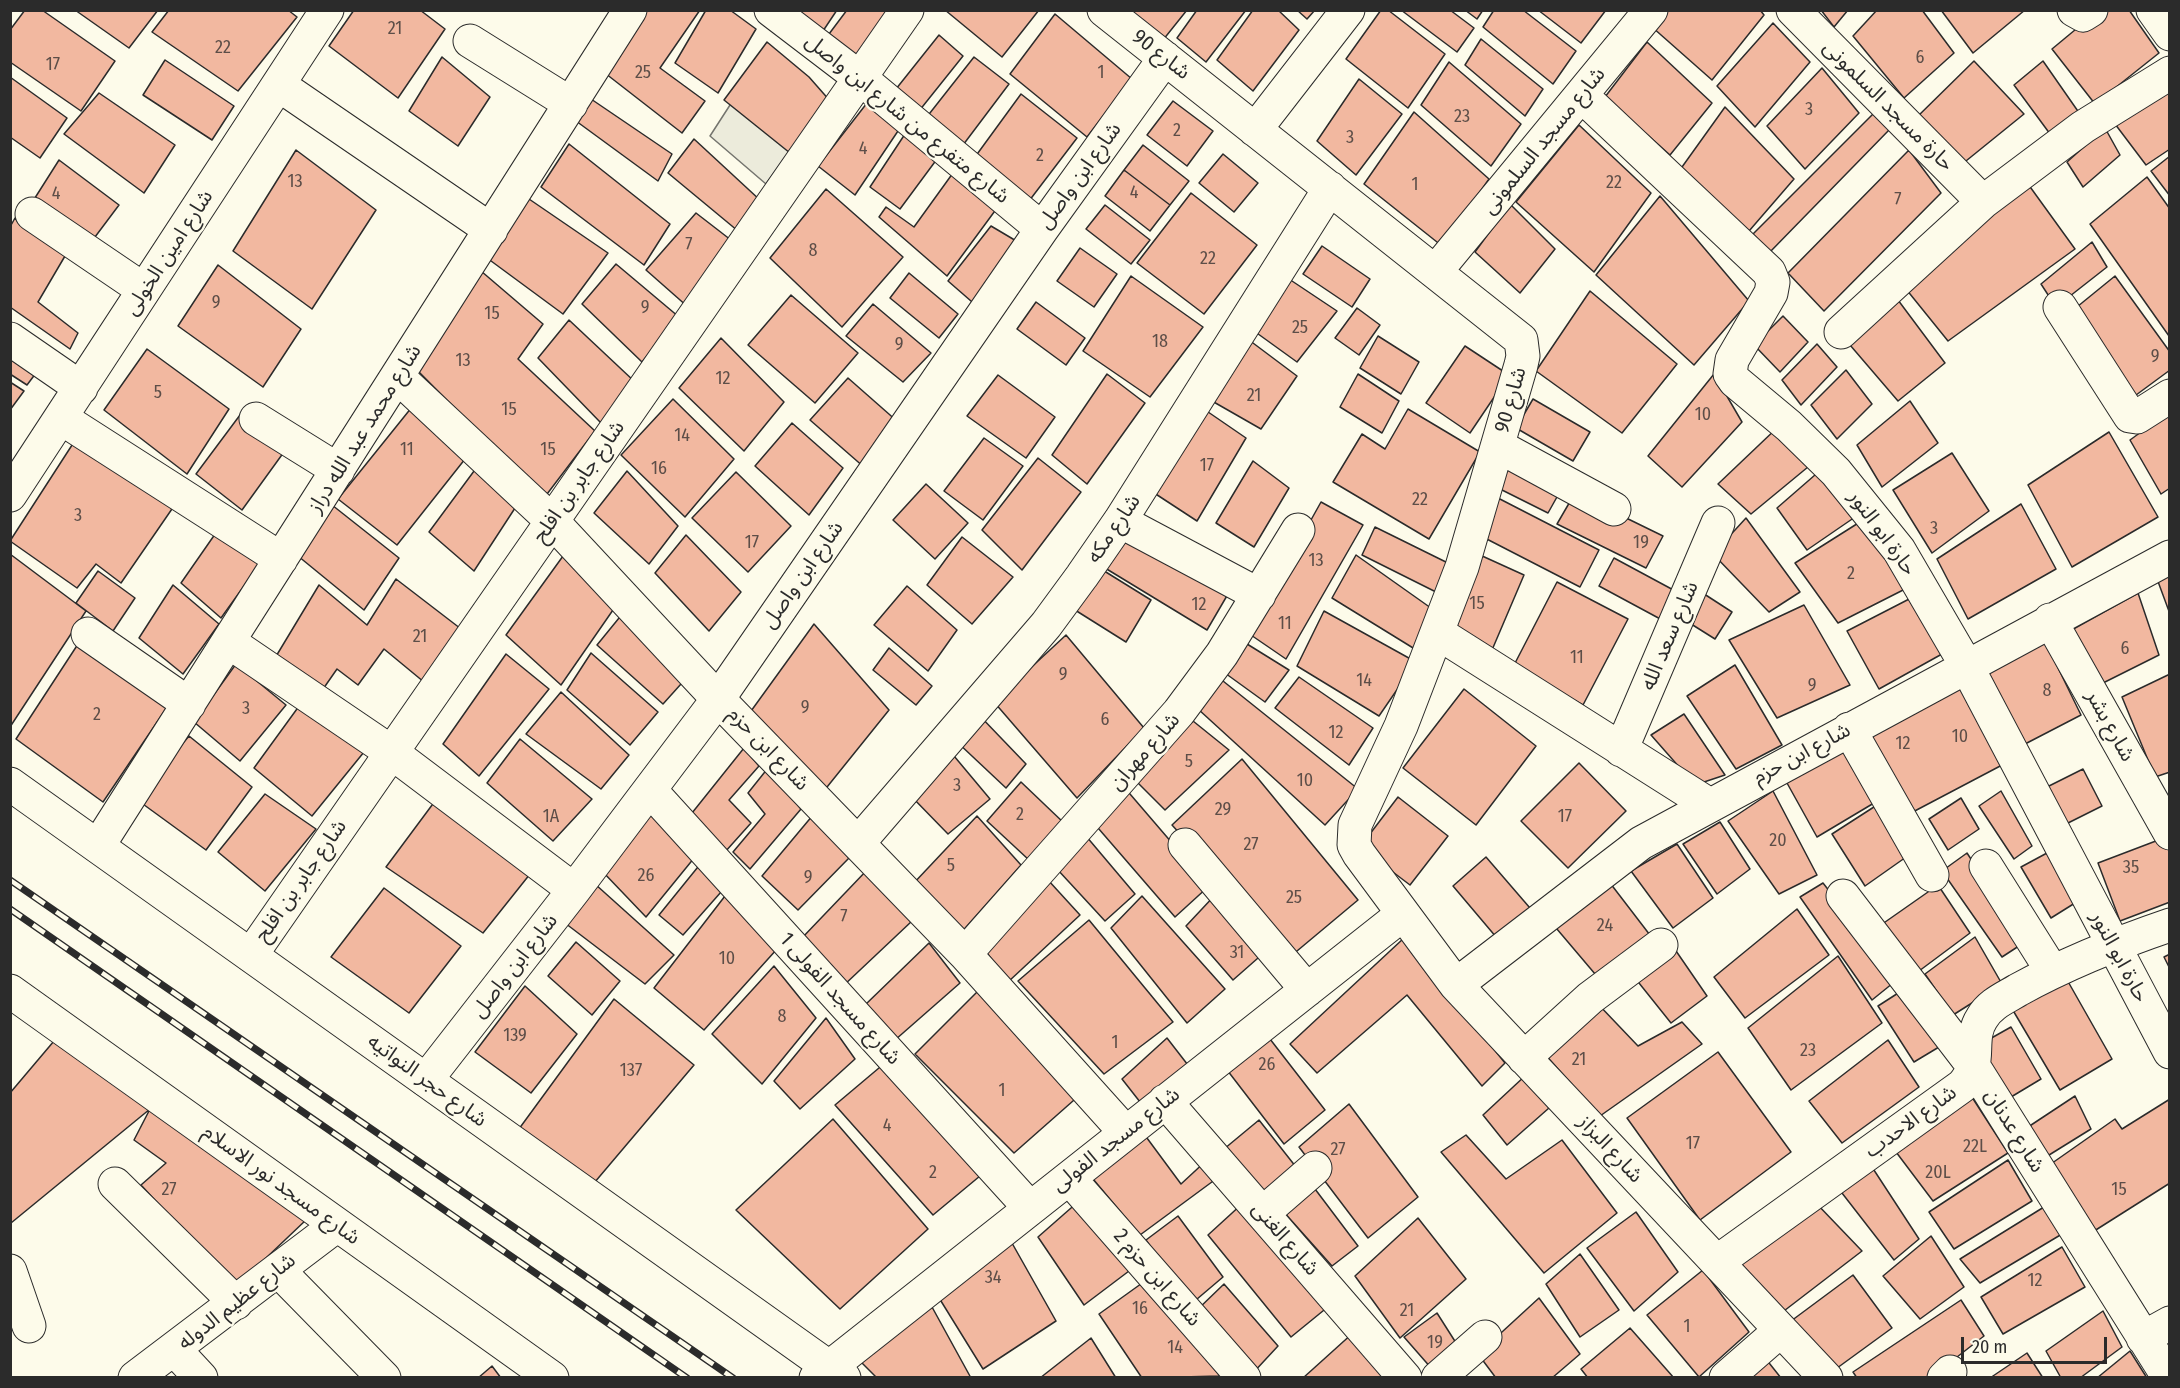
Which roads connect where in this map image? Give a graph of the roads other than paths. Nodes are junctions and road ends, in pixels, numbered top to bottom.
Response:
1 (630, 10) edge
2 (771, 10) edge
3 (907, 10) edge
4 (1104, 10) edge
5 (1348, 10) edge
6 (1651, 10) edge
7 (1793, 10) edge
8 (2074, 10) edge
9 (2091, 10) edge
10 (2153, 10) edge
11 (325, 11) edge
12 (2169, 34) edge
13 (470, 41) dead end
14 (1165, 58) junction
15 (2169, 73) edge
16 (860, 78) junction
17 (279, 85) junction
18 (1581, 95) junction
19 (571, 104) junction
20 (1256, 130) junction
21 (1330, 188) junction
22 (1983, 202) junction
23 (32, 214) dead end
24 (1042, 229) junction
25 (491, 230) junction
26 (1436, 271) junction
27 (144, 290) junction
28 (2060, 307) dead end
29 (1841, 332) dead end
30 (10, 339) edge
31 (398, 377) junction
32 (81, 388) junction
33 (2169, 396) edge
34 (61, 418) junction
35 (256, 419) dead end
36 (1498, 446) junction
37 (339, 470) junction
38 (10, 495) edge
39 (1614, 509) dead end
40 (552, 521) junction
41 (1120, 521) junction
42 (1718, 523) dead end
43 (1298, 530) dead end
44 (2169, 557) edge
45 (281, 559) junction
46 (1259, 595) junction
47 (2050, 620) junction
48 (1438, 633) junction
49 (88, 634) dead end
50 (229, 642) junction
51 (1966, 665) junction
52 (718, 699) junction
53 (189, 704) junction
54 (1849, 729) junction
55 (1622, 750) junction
56 (391, 752) junction
57 (10, 784) edge
58 (650, 790) junction
59 (1708, 804) junction
60 (2169, 833) edge
61 (860, 842) junction
62 (1185, 845) dead end
63 (98, 846) junction
64 (1986, 866) dead end
65 (1932, 875) dead end
66 (574, 890) junction
67 (1843, 896) dead end
68 (1403, 914) junction
69 (2169, 925) edge
70 (2113, 944) junction
71 (1661, 945) dead end
72 (251, 954) junction
73 (965, 954) junction
74 (2052, 971) junction
75 (1456, 985) junction
76 (1307, 990) junction
77 (10, 991) edge
78 (2169, 1052) edge
79 (1524, 1058) junction
80 (1974, 1067) junction
81 (426, 1080) junction
82 (1165, 1101) junction
83 (1126, 1133) junction
84 (1315, 1168) dead end
85 (1069, 1178) junction
86 (115, 1184) dead end
87 (1030, 1208) junction
88 (1263, 1213) junction
89 (337, 1225) junction
90 (1717, 1262) junction
91 (278, 1270) junction
92 (10, 1271) edge
93 (236, 1302) junction
94 (29, 1326) dead end
95 (1781, 1330) junction
96 (2156, 1330) edge
97 (1485, 1337) dead end
98 (175, 1350) junction
99 (830, 1374) edge
100 (135, 1377) edge
101 (201, 1377) edge
102 (384, 1377) edge
103 (552, 1377) edge
104 (1244, 1377) edge
105 (1405, 1377) edge
106 (1438, 1377) edge
107 (1726, 1377) edge
108 (1826, 1377) edge
109 (2169, 1377) edge

1 - 19 street, شارع محمد عبد الله دراز
2 - 16 street, شارع متفرع من شارع ابن واصل
3 - 16 street, شارع جابر بن افلح
4 - 14 street, شارع 90
5 - 20 street
6 - 18 street, شارع مسجد السلمونى
7 - 22 street, حارة مسجد السلمونى
8 - 9 street
10 - 12 street
11 - 17 street, شارع امين الخولى
13 - 19 street
14 - 20 street, شارع 90
14 - 24 street, شارع ابن واصل
15 - 22 street
16 - 24 street, شارع متفرع من شارع ابن واصل
16 - 40 street, شارع جابر بن افلح
17 - 25 street
17 - 27 street, شارع امين الخولى
18 - 26 street, شارع مسجد السلمونى
18 - 51 street, حارة ابو النور
19 - 25 street, شارع محمد عبد الله دراز
20 - 21 street, شارع 90
21 - 26 street, شارع 90
21 - 41 street, شارع مكه
22 - 29 street
23 - 27 street
24 - 52 street, شارع ابن واصل
25 - 31 street, شارع محمد عبد الله دراز
26 - 36 street, شارع 90
27 - 32 street, شارع امين الخولى
28 - 33 street
30 - 32 street
31 - 37 street, شارع محمد عبد الله دراز
31 - 40 street, شارع ابن حزم
32 - 34 street, شارع امين الخولى
34 - 38 street, شارع امين الخولى
34 - 45 street
35 - 37 street
36 - 39 street
36 - 48 street, شارع 90
37 - 45 street, شارع محمد عبد الله دراز
40 - 52 street, شارع ابن حزم
40 - 56 street, شارع جابر بن افلح
41 - 46 street
41 - 61 street, شارع مكه
42 - 55 street, شارع سعد الله
43 - 46 street, شارع مهران
44 - 47 street, شارع ابن حزم
45 - 50 street, شارع محمد عبد الله دراز
46 - 73 street, شارع مهران
47 - 51 street, شارع ابن حزم
47 - 60 street, شارع بشر
48 - 55 street
48 - 68 street, شارع 90
49 - 53 street
50 - 53 street, شارع محمد عبد الله دراز
50 - 56 street
51 - 54 street, شارع ابن حزم
51 - 70 street, حارة ابو النور
52 - 58 street, شارع ابن واصل
52 - 61 street, شارع ابن حزم
53 - 63 street, شارع محمد عبد الله دراز
54 - 59 street, شارع ابن حزم
54 - 65 street
55 - 59 street
56 - 66 street
56 - 72 street, شارع جابر بن افلح
57 - 63 street, شارع حجر النواتيه
58 - 66 street, شارع ابن واصل
58 - 87 street, شارع مسجد الفولى 1
59 - 75 street, شارع ابن حزم
61 - 73 street, شارع ابن حزم
62 - 76 street
63 - 72 street, شارع حجر النواتيه
64 - 74 street
66 - 81 street, شارع ابن واصل
67 - 80 street, شارع عدنان
68 - 75 street, شارع البزاز
68 - 76 street, شارع مسجد الفولى
69 - 70 street, شارع الاحدب
70 - 74 street, شارع الاحدب
70 - 78 street, حارة ابو النور
71 - 79 street
72 - 81 street, شارع حجر النواتيه
73 - 83 street, شارع ابن حزم
74 - 80 street, شارع الاحدب
75 - 79 street, شارع البزاز
76 - 82 street, شارع مسجد الفولى
77 - 89 street, شارع مسجد نور الاسلام
79 - 90 street, شارع البزاز
80 - 90 street, شارع الاحدب
80 - 96 street, شارع عدنان
81 - 99 street, شارع حجر النواتيه
82 - 83 street, شارع مسجد الفولى
82 - 88 street, شارع الغنى
83 - 85 street, شارع مسجد الفولى
84 - 88 street
85 - 87 street, شارع مسجد الفولى
85 - 104 street, شارع ابن حزم 2
86 - 93 street
87 - 99 street, شارع مسجد الفولى
88 - 105 street, شارع الغنى
89 - 91 street, شارع عظيم الدوله
89 - 103 street, شارع مسجد نور الاسلام
90 - 95 street, شارع البزاز
91 - 93 street, شارع عظيم الدوله
91 - 102 street
92 - 94 street
93 - 98 street, شارع عظيم الدوله
95 - 107 street
95 - 108 street, شارع البزاز
96 - 109 street, شارع عدنان
97 - 106 street
98 - 100 street, شارع عظيم الدوله
98 - 101 street

